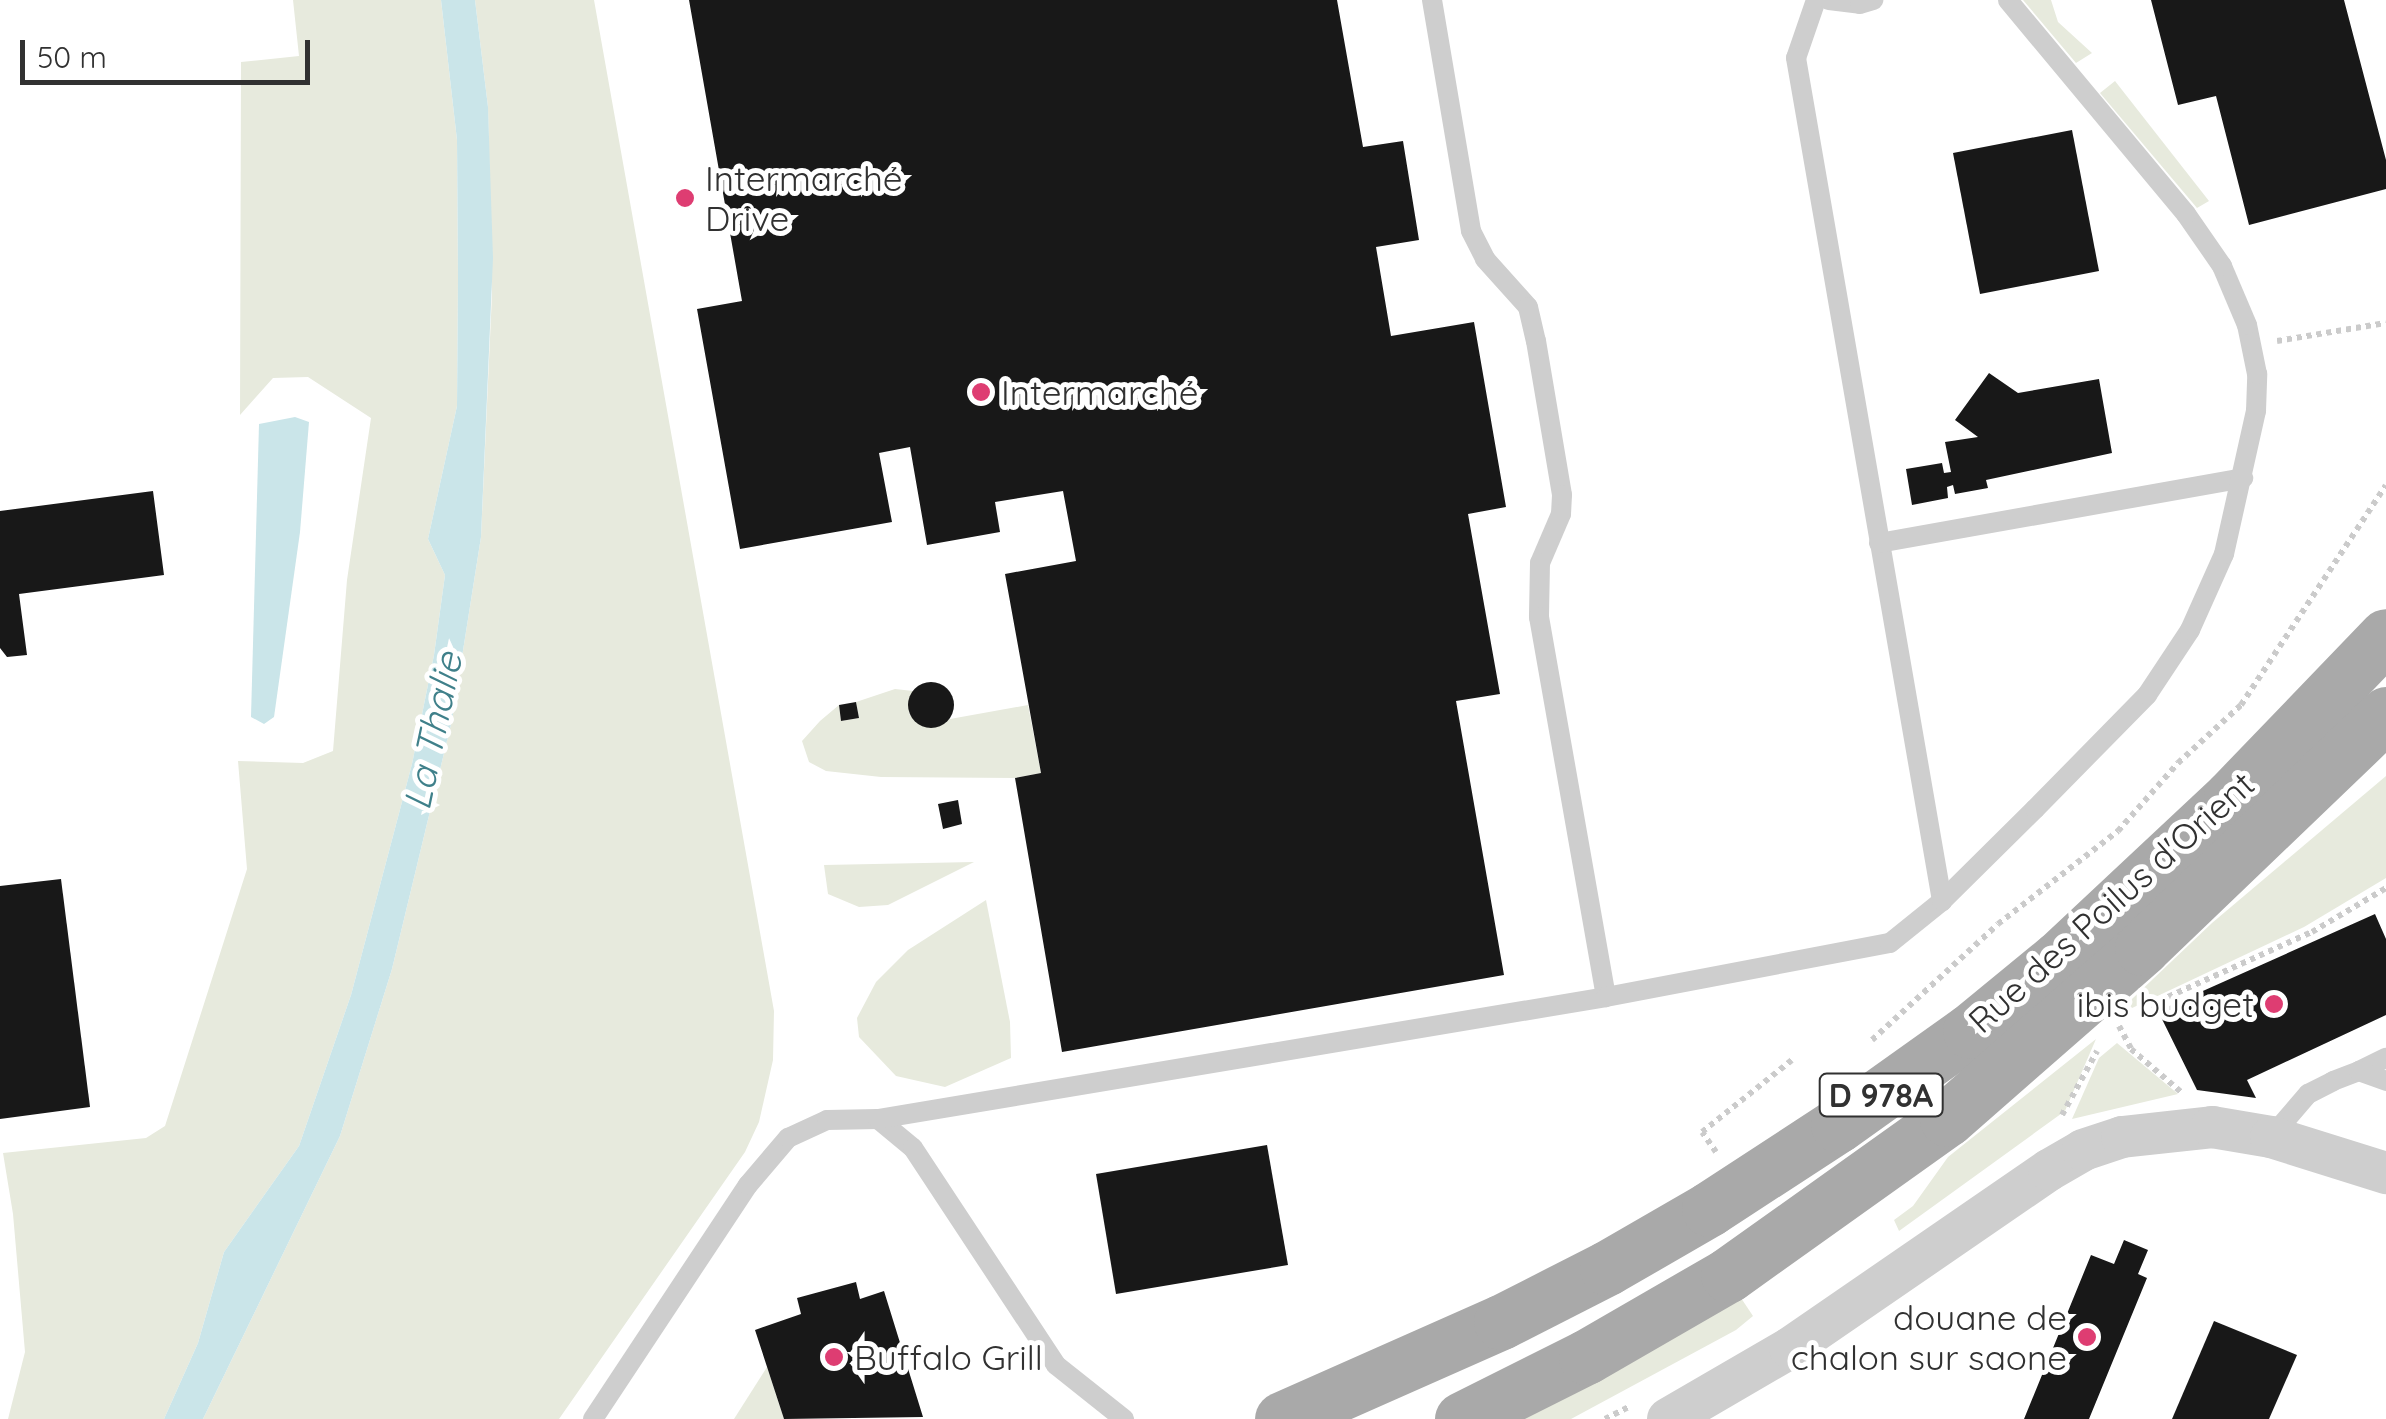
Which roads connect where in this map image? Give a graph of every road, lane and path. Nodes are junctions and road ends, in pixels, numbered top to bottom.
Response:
1 (1432, 0) edge
2 (1816, 0) edge
3 (1829, 0) edge
4 (1872, 0) edge
5 (2008, 0) edge
6 (2386, 323) edge
7 (2251, 344) junction
8 (2243, 478) junction
9 (2386, 485) edge
10 (1880, 543) junction
11 (2386, 636) edge
12 (2373, 731) edge
13 (2386, 888) edge
14 (1942, 902) junction
15 (1606, 997) junction
16 (2146, 1006) dead end
17 (2132, 1016) dead end
18 (1863, 1049) dead end
19 (2386, 1058) edge
20 (1792, 1060) dead end
21 (2359, 1071) junction
22 (2386, 1082) edge
23 (878, 1119) junction
24 (2197, 1127) junction
25 (2271, 1137) junction
26 (1719, 1156) dead end
27 (2386, 1173) edge
28 (1672, 1418) edge
29 (593, 1419) edge
30 (1124, 1419) edge
31 (1265, 1419) edge
32 (1283, 1419) edge
33 (1462, 1419) edge

1 - 15 lane
2 - 10 lane
3 - 4 lane
5 - 7 lane
6 - 7 path
7 - 8 lane
8 - 10 lane
8 - 14 lane
9 - 18 path
10 - 14 lane
11 - 32 main road, Rue des Poilus d'Orient / D 978A
12 - 33 main road, Rue des Poilus d'Orient / D 978A
13 - 16 path
14 - 15 lane
15 - 23 lane
17 - 24 path
19 - 21 lane
20 - 26 path
21 - 22 lane
21 - 25 lane
23 - 29 lane
23 - 30 lane
24 - 25 street
24 - 28 street
25 - 27 street
31 - 32 lane

